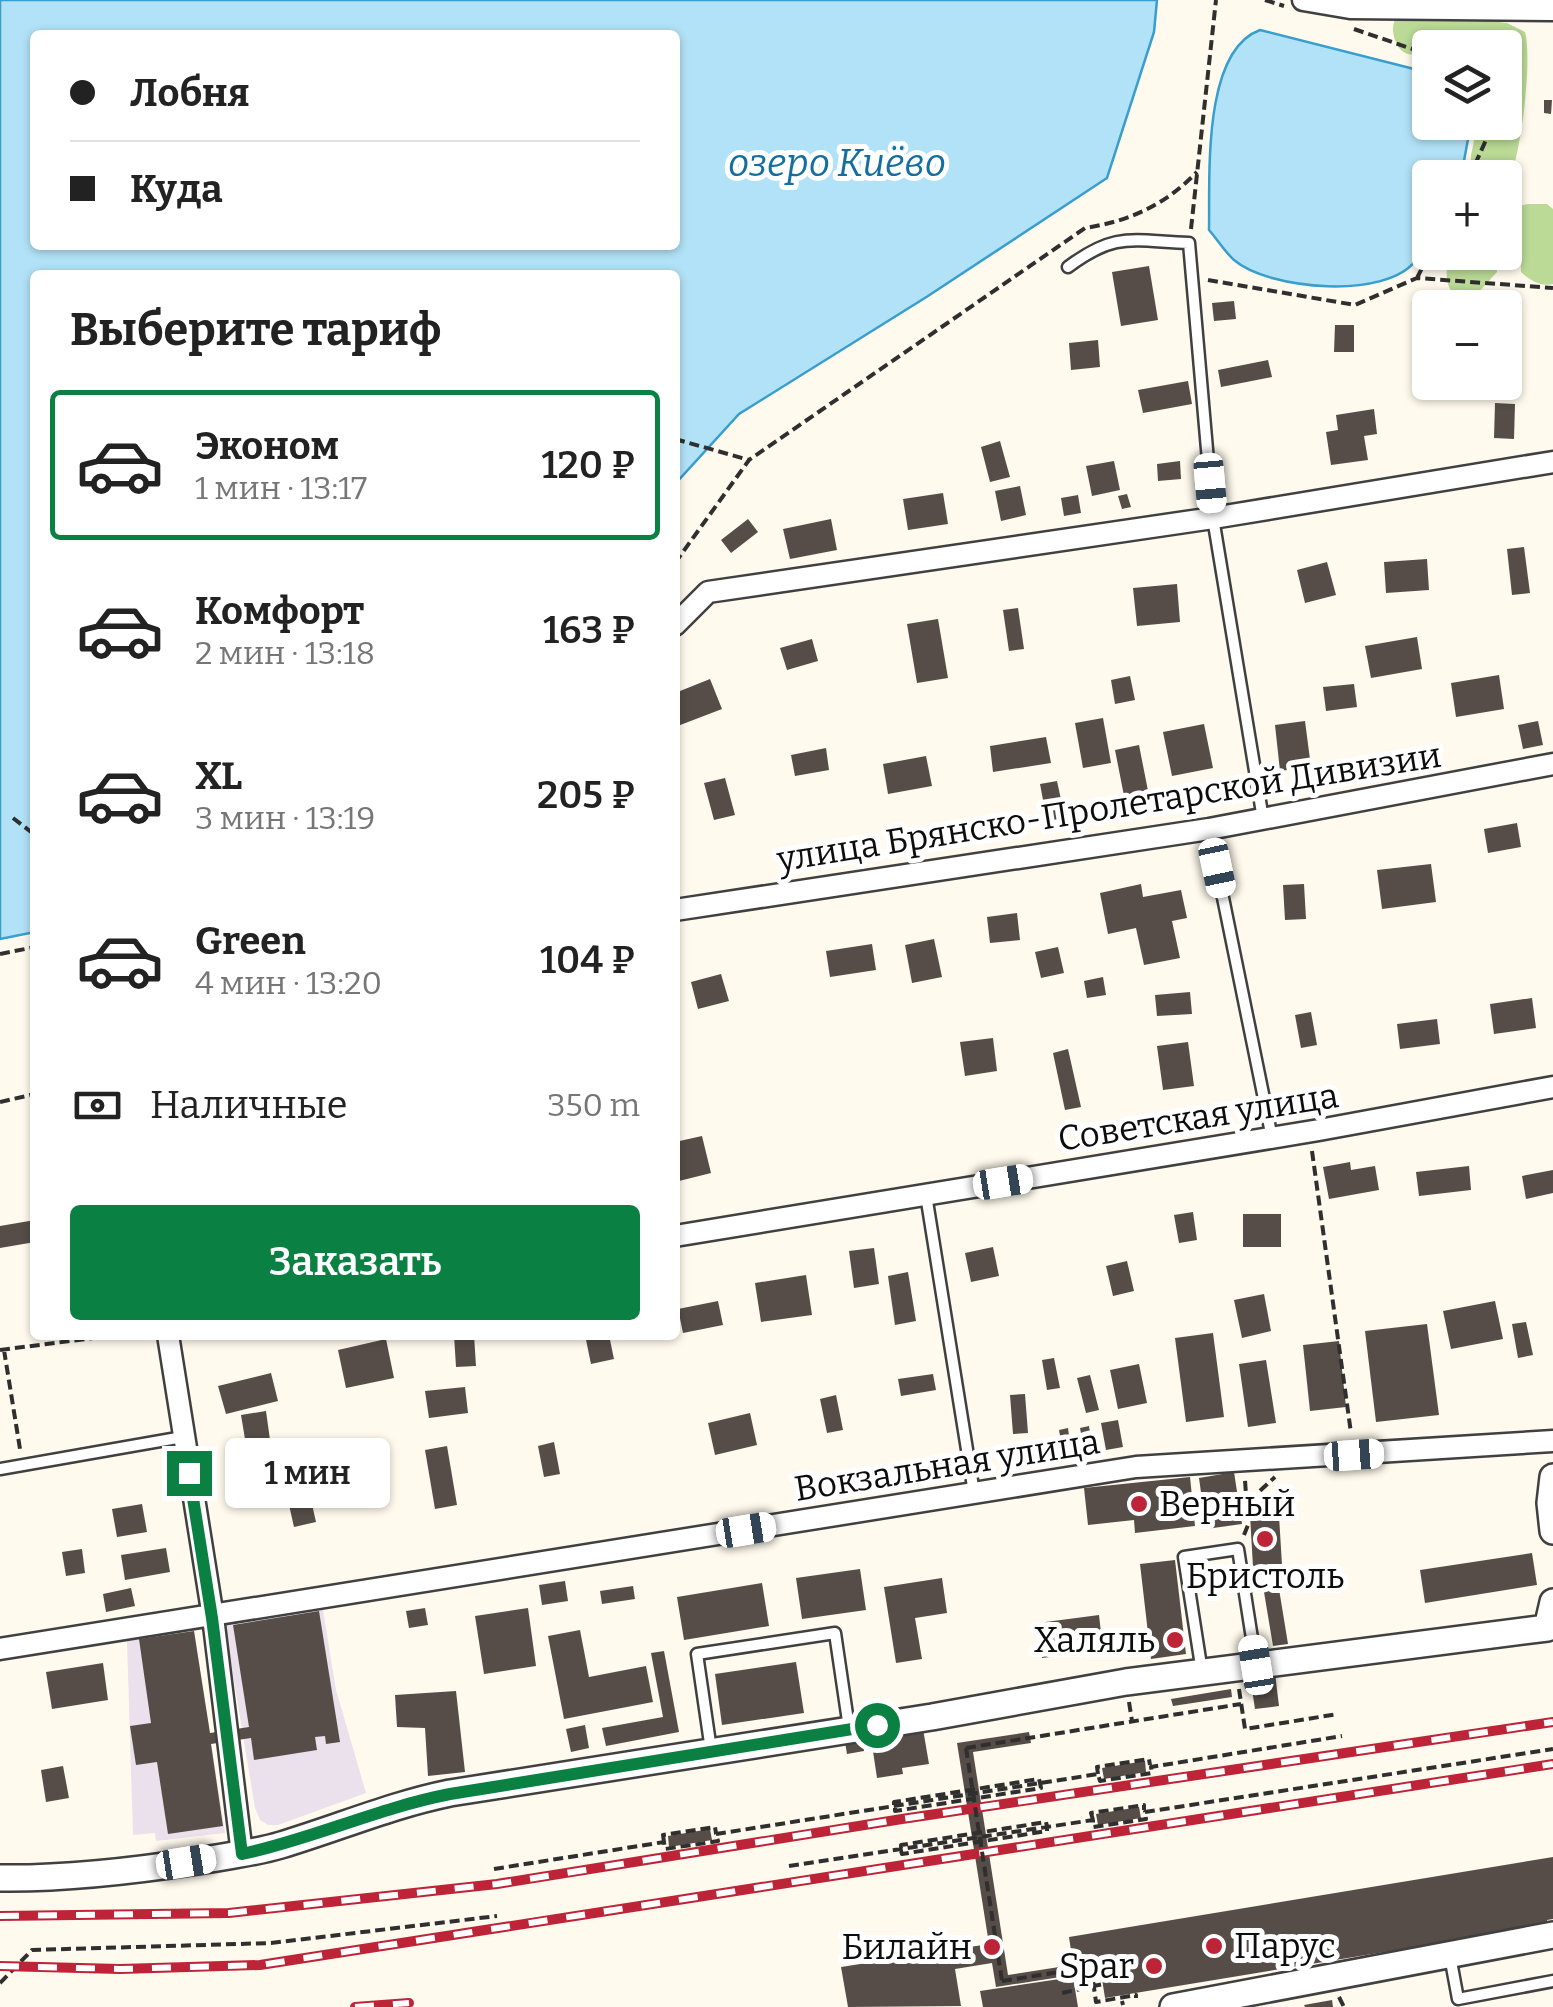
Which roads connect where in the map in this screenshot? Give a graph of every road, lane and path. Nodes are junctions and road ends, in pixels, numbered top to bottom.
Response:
1 (1216, 0) edge
2 (1303, 0) edge
3 (1553, 10) edge
4 (1197, 172) junction
5 (1189, 243) junction
6 (1068, 268) dead end
7 (1420, 270) edge
8 (1194, 278) junction
9 (1416, 278) junction
10 (1553, 288) edge
11 (680, 440) edge
12 (749, 460) junction
13 (1553, 462) edge
14 (1213, 518) junction
15 (680, 556) edge
16 (680, 620) edge
17 (1553, 764) edge
18 (13, 818) dead end
19 (1263, 820) junction
20 (1209, 829) junction
21 (30, 831) edge
22 (680, 909) edge
23 (30, 948) edge
24 (0, 954) edge
25 (1553, 1087) edge
26 (30, 1095) edge
27 (0, 1102) edge
28 (1272, 1138) junction
29 (1312, 1150) dead end
30 (926, 1194) junction
31 (680, 1235) edge
32 (79, 1340) edge
33 (169, 1340) edge
34 (2, 1350) edge
35 (183, 1437) junction
36 (1553, 1441) edge
37 (1354, 1455) junction
38 (1243, 1460) junction
39 (22, 1465) junction
40 (0, 1469) edge
41 (1553, 1478) edge
42 (974, 1493) junction
43 (1553, 1531) edge
44 (1238, 1549) junction
45 (1553, 1602) edge
46 (212, 1618) junction
47 (1550, 1627) edge
48 (0, 1649) edge
49 (1256, 1665) junction
50 (1202, 1672) junction
51 (1338, 1714) dead end
52 (849, 1729) junction
53 (1342, 1736) dead end
54 (1553, 1749) edge
55 (711, 1750) junction
56 (1151, 1766) junction
57 (1098, 1774) junction
58 (1040, 1784) junction
59 (973, 1794) junction
60 (894, 1806) junction
61 (1144, 1812) junction
62 (1092, 1820) junction
63 (1047, 1827) junction
64 (716, 1834) junction
65 (979, 1837) junction
66 (664, 1842) junction
67 (901, 1849) junction
68 (242, 1854) junction
69 (788, 1866) dead end
70 (494, 1869) dead end
71 (0, 1878) edge
72 (497, 1916) dead end
73 (1553, 1935) edge
74 (1450, 1955) junction
75 (1553, 1980) edge
76 (0, 1983) edge
77 (1103, 1984) dead end
78 (1094, 1986) junction
79 (1062, 1994) dead end
80 (1136, 1998) dead end
81 (1173, 2007) edge

1 - 4 path
2 - 3 street
4 - 5 path
4 - 12 path
5 - 6 lane
5 - 8 lane
7 - 9 path
8 - 9 path
8 - 14 lane
9 - 10 path
11 - 12 path
12 - 15 path
13 - 14 street
14 - 16 street
14 - 19 lane
17 - 19 street, улица Брянско-Пролетарской Дивизии
18 - 21 path
19 - 20 street, улица Брянско-Пролетарской Дивизии
20 - 22 street, улица Брянско-Пролетарской Дивизии
20 - 28 lane
23 - 24 path
25 - 28 street, Советская улица
26 - 27 path
28 - 30 street, Советская улица
29 - 37 path
30 - 31 street, Советская улица
30 - 42 lane
32 - 34 path
33 - 35 street
34 - 39 path
35 - 39 lane
35 - 46 street
36 - 37 street, Вокзальная улица
37 - 38 street, Вокзальная улица
38 - 42 street, Вокзальная улица
38 - 44 path
39 - 40 lane
41 - 43 street
42 - 46 street, Вокзальная улица
44 - 49 lane
44 - 50 lane
45 - 47 street
46 - 48 street, Вокзальная улица
46 - 68 street
47 - 49 street
49 - 50 street
50 - 52 street
51 - 59 path, bridge
52 - 55 street
52 - 55 lane
53 - 56 path
54 - 61 path
55 - 68 street
56 - 57 path
56 - 57 path
57 - 58 path
58 - 59 path
58 - 60 path
58 - 60 path
59 - 60 path
59 - 65 path, bridge
60 - 64 path
61 - 62 path
61 - 62 path
62 - 63 path
63 - 65 path
63 - 67 path
63 - 67 path
64 - 66 path
64 - 66 path
65 - 67 path
65 - 78 path, bridge
66 - 70 path
67 - 69 path
68 - 71 street
72 - 76 path
73 - 74 street
74 - 75 lane
74 - 81 street
77 - 78 path
78 - 79 path
78 - 80 path

